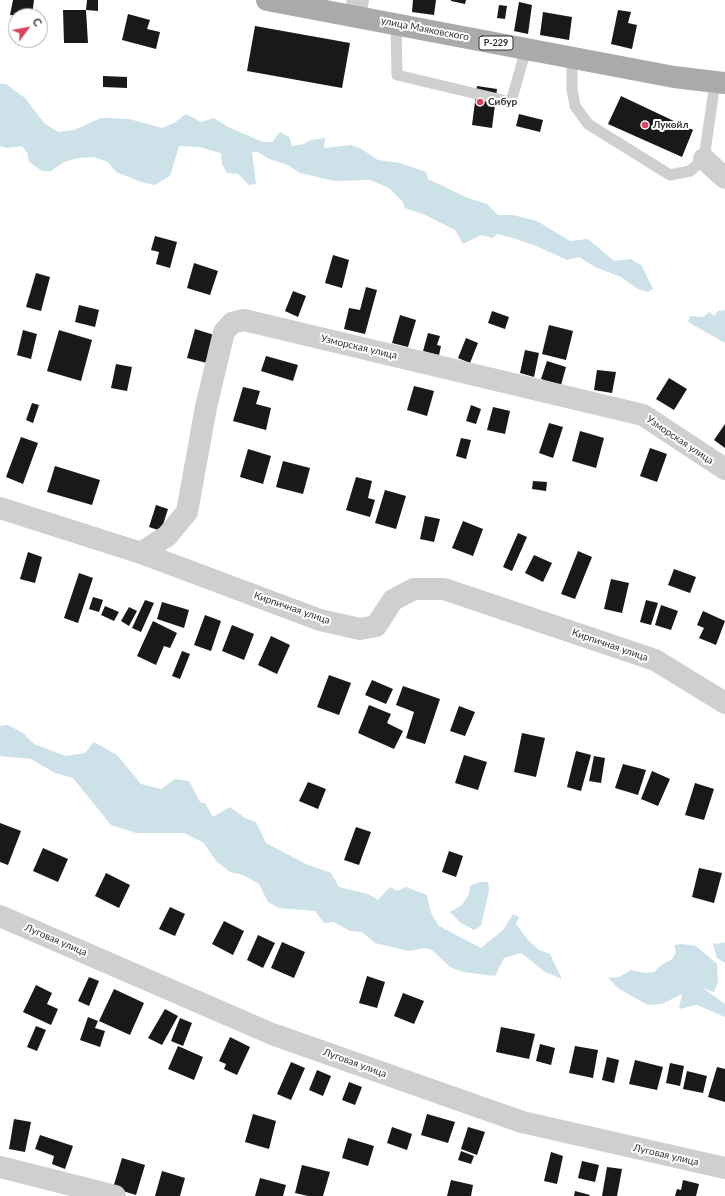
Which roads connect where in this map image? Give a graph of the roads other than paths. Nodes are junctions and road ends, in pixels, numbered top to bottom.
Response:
1 (267, 0) edge
2 (356, 8) edge
3 (396, 24) junction
4 (526, 49) junction
5 (572, 57) junction
6 (720, 83) edge
7 (704, 159) junction
8 (725, 178) edge
9 (725, 469) edge
10 (0, 508) edge
11 (141, 553) junction
12 (725, 703) edge
13 (0, 916) edge
14 (0, 1167) edge
15 (725, 1168) edge
16 (115, 1196) edge

1 - 2 main road, улица Маяковского / Р-229
2 - 3 main road, улица Маяковского / Р-229
3 - 4 main road, улица Маяковского / Р-229
3 - 4 lane
4 - 5 main road, улица Маяковского / Р-229
5 - 6 main road, улица Маяковского / Р-229
5 - 7 lane
6 - 7 lane
7 - 8 street
9 - 11 street, Узморская улица
10 - 11 street, Кирпичная улица
11 - 12 street, Кирпичная улица
13 - 15 street, Луговая улица
14 - 16 street

